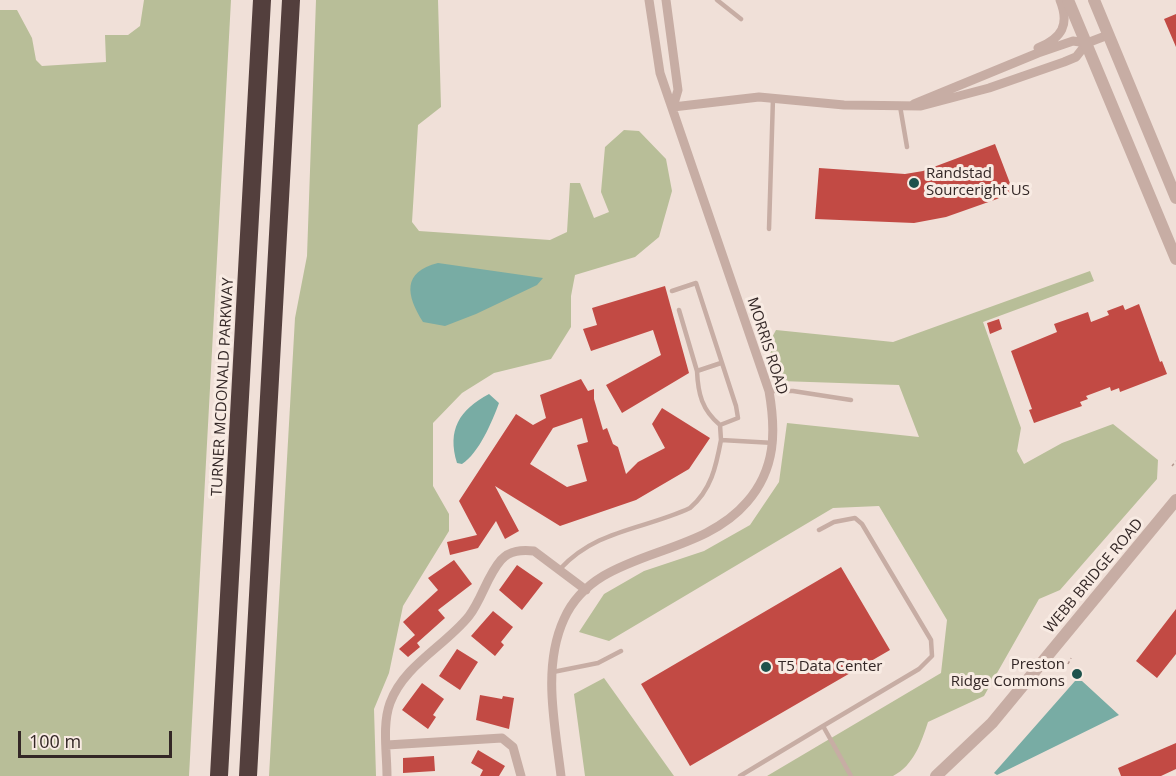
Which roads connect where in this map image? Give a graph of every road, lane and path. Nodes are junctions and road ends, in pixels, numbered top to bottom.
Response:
1 (262, 0) edge
2 (291, 0) edge
3 (649, 0) edge
4 (666, 0) edge
5 (717, 0) edge
6 (1060, 0) edge
7 (1068, 0) edge
8 (1094, 0) edge
9 (741, 19) dead end
10 (1108, 35) junction
11 (1087, 43) junction
12 (957, 87) junction
13 (773, 98) junction
14 (912, 105) junction
15 (900, 106) junction
16 (674, 107) junction
17 (907, 147) dead end
18 (1176, 198) edge
19 (769, 229) dead end
20 (1176, 259) edge
21 (672, 291) dead end
22 (679, 310) dead end
23 (721, 363) junction
24 (697, 371) junction
25 (769, 391) junction
26 (851, 400) dead end
27 (720, 425) junction
28 (721, 440) junction
29 (774, 443) junction
30 (1176, 461) edge
31 (1172, 466) dead end
32 (1176, 500) edge
33 (819, 530) dead end
34 (560, 569) junction
35 (586, 590) junction
36 (1056, 612) dead end
37 (1051, 619) dead end
38 (621, 651) dead end
39 (1071, 658) dead end
40 (1068, 664) dead end
41 (551, 672) junction
42 (823, 726) junction
43 (387, 745) junction
44 (219, 776) edge
45 (248, 776) edge
46 (387, 776) edge
47 (521, 776) edge
48 (561, 776) edge
49 (740, 776) edge
50 (851, 776) edge
51 (936, 776) edge

1 - 44 highway, TURNER MCDONALD PARKWAY
2 - 45 highway
3 - 16 street, MORRIS ROAD
4 - 16 street, MORRIS ROAD
5 - 9 lane
6 - 12 street
7 - 11 street
8 - 10 street
10 - 11 street
10 - 18 street
11 - 12 street
11 - 14 street
11 - 20 street
12 - 14 street
13 - 15 street
13 - 16 street
13 - 19 lane
14 - 15 street
15 - 17 lane
16 - 25 street, MORRIS ROAD
21 - 23 lane
22 - 24 lane
23 - 24 lane
23 - 27 lane
24 - 27 lane
25 - 26 lane
25 - 29 street, MORRIS ROAD
27 - 28 lane
28 - 29 lane
28 - 34 lane
29 - 35 street, MORRIS ROAD
30 - 31 path
32 - 51 street, WEBB BRIDGE ROAD
33 - 42 lane
34 - 35 street
34 - 43 street
35 - 41 street, MORRIS ROAD
36 - 37 path
38 - 41 lane
39 - 40 path
41 - 48 street, MORRIS ROAD
42 - 49 lane
42 - 50 lane
43 - 46 street
43 - 47 street

